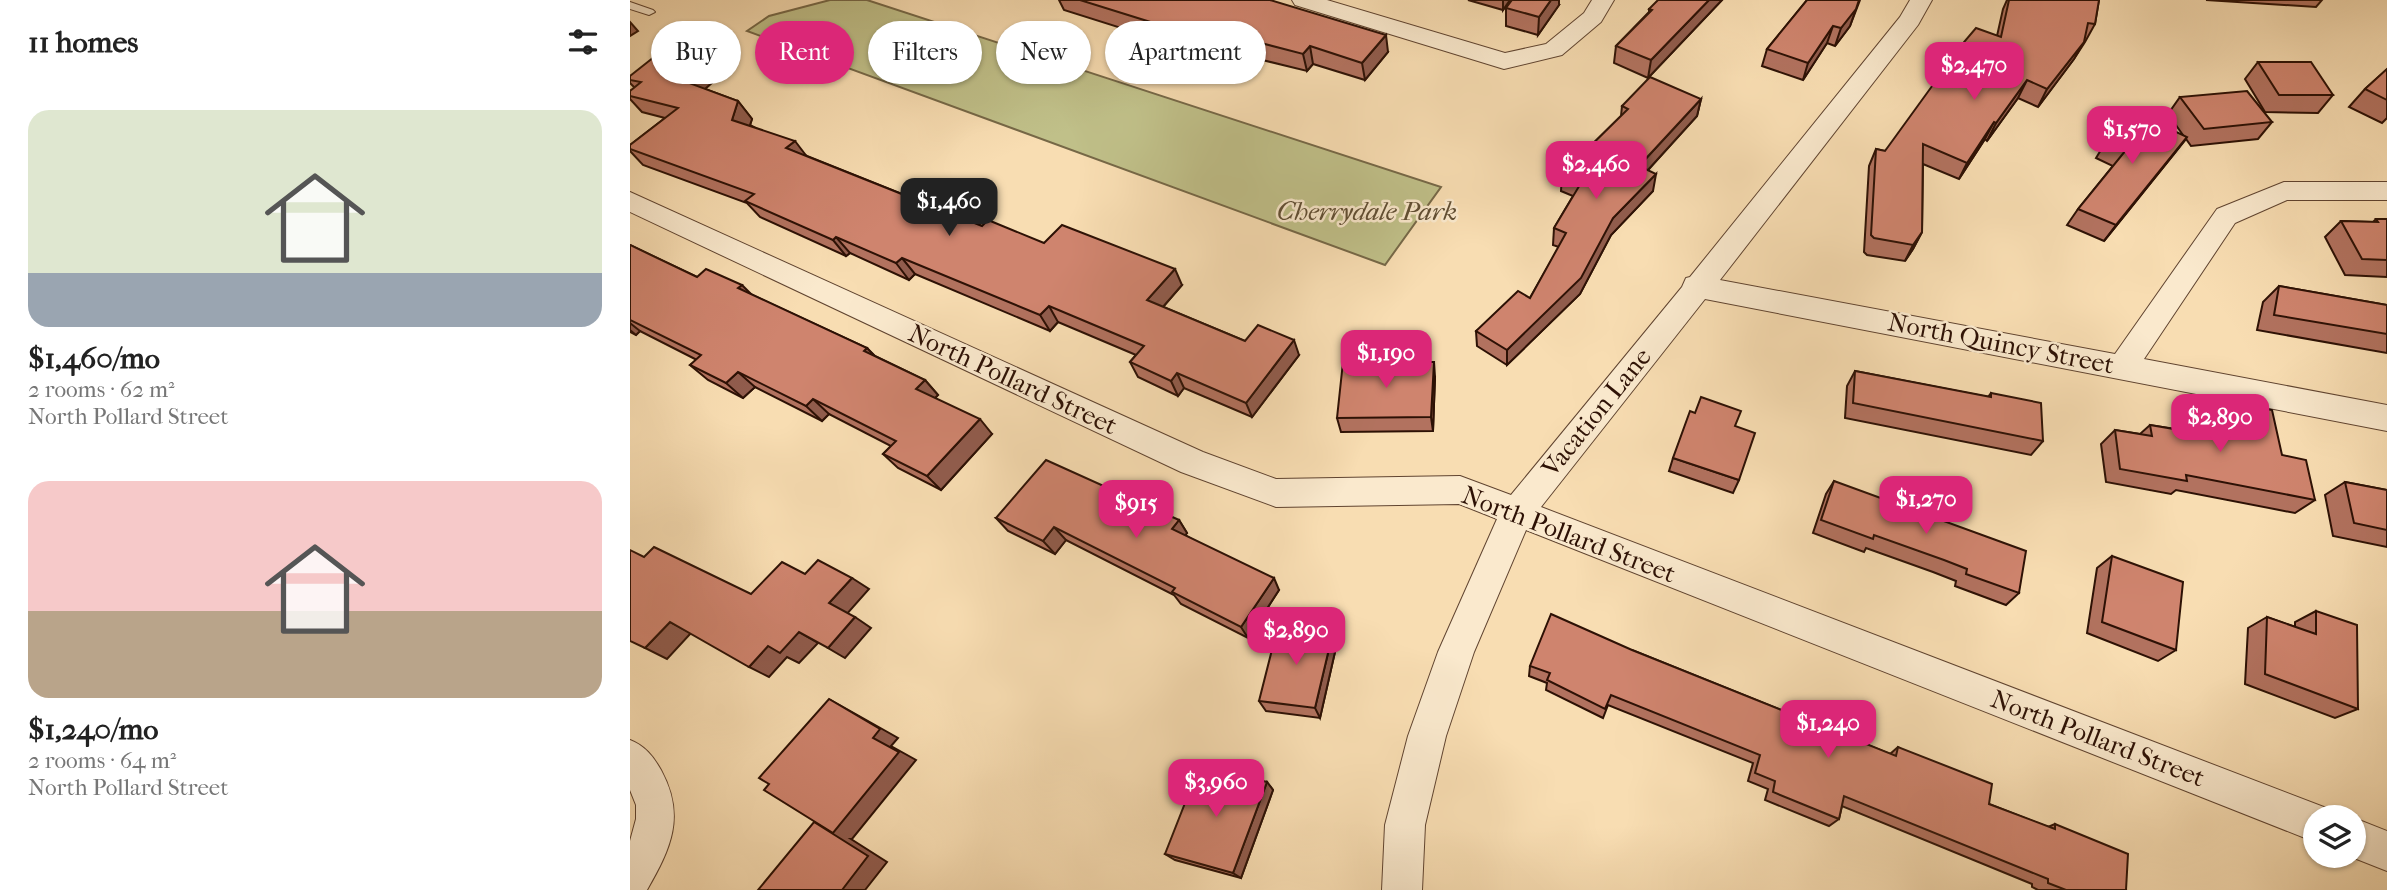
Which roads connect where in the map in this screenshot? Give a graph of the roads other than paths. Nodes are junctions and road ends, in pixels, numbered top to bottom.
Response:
1 (1303, 0) edge
2 (1603, 0) edge
3 (1921, 0) edge
4 (630, 5) edge
5 (649, 12) dead end
6 (2387, 191) edge
7 (630, 201) edge
8 (1696, 286) junction
9 (2123, 366) junction
10 (2387, 418) edge
11 (1517, 512) junction
12 (630, 759) edge
13 (2303, 818) edge
14 (2366, 843) edge
15 (2387, 851) edge
16 (630, 880) edge
17 (1402, 890) edge

1 - 2 street
3 - 8 street, Vacation Lane
4 - 5 lane
6 - 9 street
7 - 11 street, North Pollard Street
8 - 9 street, North Quincy Street
8 - 11 street, Vacation Lane
9 - 10 street, North Quincy Street
11 - 13 street, North Pollard Street
11 - 17 street, Vacation Lane
12 - 16 street
14 - 15 street

